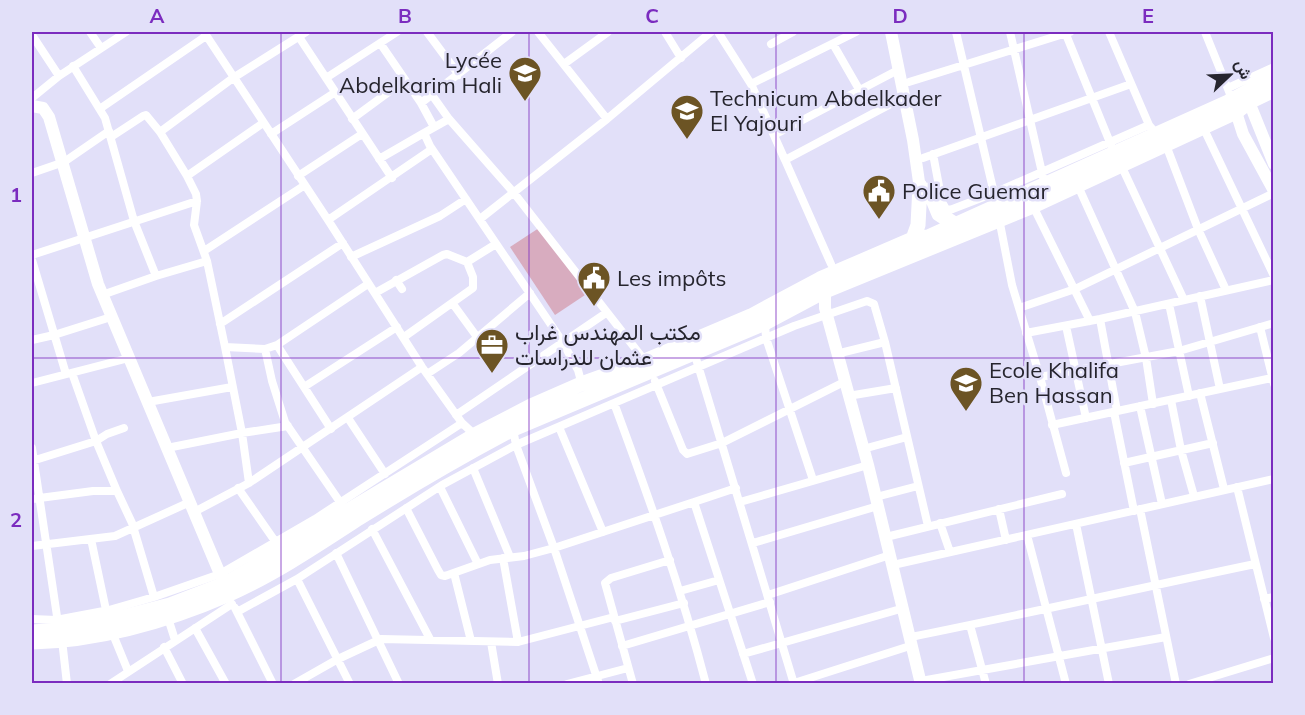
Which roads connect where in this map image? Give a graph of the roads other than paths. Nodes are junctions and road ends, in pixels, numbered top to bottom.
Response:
1 (90, 32) edge
2 (126, 32) edge
3 (398, 32) edge
4 (427, 32) edge
5 (512, 32) edge
6 (538, 32) edge
7 (608, 32) edge
8 (665, 32) edge
9 (711, 32) edge
10 (718, 32) edge
11 (790, 32) edge
12 (856, 32) edge
13 (891, 32) edge
14 (899, 32) edge
15 (956, 32) edge
16 (1010, 32) edge
17 (1067, 32) edge
18 (1109, 32) edge
19 (1205, 32) edge
20 (205, 34) edge
21 (303, 34) edge
22 (32, 35) edge
23 (380, 43) junction
24 (771, 44) dead end
25 (833, 44) junction
26 (100, 48) junction
27 (1014, 49) junction
28 (681, 58) junction
29 (564, 64) junction
30 (964, 65) junction
31 (73, 66) junction
32 (1274, 67) edge
33 (898, 69) junction
34 (59, 75) junction
35 (459, 75) junction
36 (1274, 77) edge
37 (233, 78) junction
38 (326, 78) junction
39 (405, 80) junction
40 (909, 82) junction
41 (751, 84) junction
42 (1131, 84) junction
43 (1274, 90) edge
44 (860, 91) junction
45 (334, 93) junction
46 (432, 95) junction
47 (904, 97) junction
48 (32, 98) edge
49 (1092, 98) junction
50 (1236, 98) junction
51 (421, 103) junction
52 (32, 106) edge
53 (101, 108) junction
54 (352, 119) junction
55 (449, 119) junction
56 (607, 119) junction
57 (1030, 120) junction
58 (263, 123) junction
59 (434, 127) junction
60 (1203, 127) junction
61 (160, 132) junction
62 (424, 133) junction
63 (110, 134) junction
64 (271, 134) junction
65 (362, 134) junction
66 (1157, 134) junction
67 (1268, 134) edge
68 (774, 135) junction
69 (981, 137) junction
70 (432, 149) junction
71 (1115, 154) junction
72 (928, 156) junction
73 (379, 159) junction
74 (785, 160) junction
75 (64, 162) junction
76 (1274, 164) edge
77 (32, 173) edge
78 (187, 176) junction
79 (298, 176) junction
80 (392, 178) junction
81 (1044, 179) junction
82 (305, 185) junction
83 (1078, 186) junction
84 (924, 188) junction
85 (1274, 192) edge
86 (514, 193) junction
87 (466, 199) junction
88 (197, 201) junction
89 (1034, 206) junction
90 (996, 207) junction
91 (1242, 208) junction
92 (480, 219) junction
93 (328, 220) junction
94 (134, 221) junction
95 (956, 225) junction
96 (1198, 229) junction
97 (84, 237) junction
98 (931, 239) junction
99 (343, 243) junction
100 (496, 244) junction
101 (1160, 248) junction
102 (204, 251) junction
103 (32, 255) edge
104 (351, 257) junction
105 (32, 260) edge
106 (207, 261) junction
107 (467, 262) junction
108 (831, 264) dead end
109 (1116, 269) junction
110 (156, 276) junction
111 (1274, 278) edge
112 (396, 280) junction
113 (368, 284) junction
114 (822, 285) junction
115 (402, 289) dead end
116 (1075, 289) junction
117 (1226, 290) junction
118 (375, 293) junction
119 (530, 293) junction
120 (102, 295) junction
121 (1200, 296) junction
122 (1184, 300) junction
123 (453, 304) junction
124 (1168, 304) junction
125 (1019, 308) junction
126 (1135, 312) junction
127 (606, 313) junction
128 (827, 314) junction
129 (111, 317) junction
130 (1100, 319) junction
131 (1090, 321) junction
132 (1274, 323) edge
133 (220, 324) junction
134 (1066, 326) junction
135 (397, 327) junction
136 (1260, 327) junction
137 (766, 330) junction
138 (1026, 333) junction
139 (54, 335) junction
140 (404, 337) junction
141 (477, 337) junction
142 (32, 340) edge
143 (562, 341) junction
144 (885, 342) junction
145 (1209, 343) junction
146 (276, 345) junction
147 (225, 347) junction
148 (265, 349) junction
149 (1179, 351) junction
150 (836, 354) junction
151 (129, 358) junction
152 (1146, 358) junction
153 (695, 360) junction
154 (1109, 365) junction
155 (1272, 366) edge
156 (424, 370) junction
157 (651, 371) junction
158 (1076, 372) junction
159 (69, 373) junction
160 (1040, 377) junction
161 (1273, 381) edge
162 (844, 382) junction
163 (32, 383) edge
164 (588, 385) junction
165 (232, 387) junction
166 (304, 387) junction
167 (896, 388) junction
168 (1220, 389) junction
169 (1200, 393) junction
170 (848, 396) junction
171 (1189, 396) junction
172 (1171, 400) junction
173 (148, 402) junction
174 (614, 403) junction
175 (1153, 404) junction
176 (1140, 406) junction
177 (791, 408) junction
178 (1115, 412) junction
179 (456, 415) junction
180 (348, 418) junction
181 (1086, 418) junction
182 (462, 423) junction
183 (1052, 425) junction
184 (288, 426) junction
185 (559, 427) junction
186 (124, 428) dead end
187 (331, 429) junction
188 (513, 429) junction
189 (242, 433) junction
190 (475, 435) junction
191 (907, 437) junction
192 (96, 441) junction
193 (722, 443) junction
194 (1213, 443) junction
195 (516, 445) junction
196 (302, 447) junction
197 (32, 448) edge
198 (167, 448) junction
199 (863, 449) junction
200 (1181, 450) junction
201 (426, 455) junction
202 (1152, 457) junction
203 (33, 460) edge
204 (1124, 463) junction
205 (868, 465) junction
206 (473, 468) junction
207 (1066, 473) dead end
208 (385, 474) junction
209 (1274, 478) edge
210 (813, 480) junction
211 (249, 483) junction
212 (918, 486) junction
213 (440, 487) junction
214 (1237, 487) junction
215 (238, 488) junction
216 (736, 488) junction
217 (1224, 489) junction
218 (117, 491) junction
219 (1062, 494) dead end
220 (1194, 496) junction
221 (35, 499) edge
222 (877, 501) junction
223 (694, 502) junction
224 (740, 502) junction
225 (1162, 504) junction
226 (192, 507) junction
227 (345, 507) junction
228 (406, 508) junction
229 (999, 509) junction
230 (1137, 510) junction
231 (655, 514) junction
232 (940, 523) junction
233 (1076, 524) junction
234 (928, 526) junction
235 (133, 527) junction
236 (372, 530) junction
237 (603, 532) junction
238 (1027, 535) junction
239 (886, 537) junction
240 (91, 540) junction
241 (1006, 540) junction
242 (753, 543) junction
243 (45, 545) junction
244 (32, 546) edge
245 (279, 546) junction
246 (554, 548) junction
247 (951, 552) junction
248 (336, 553) junction
249 (507, 558) junction
250 (670, 560) junction
251 (892, 560) junction
252 (478, 564) junction
253 (1255, 564) junction
254 (454, 573) junction
255 (297, 579) junction
256 (719, 580) junction
257 (1155, 584) junction
258 (680, 591) junction
259 (229, 593) junction
260 (154, 597) junction
261 (1274, 597) edge
262 (769, 598) junction
263 (1091, 599) junction
264 (1263, 599) junction
265 (684, 603) junction
266 (904, 608) junction
267 (106, 610) junction
268 (1047, 610) junction
269 (730, 613) junction
270 (168, 618) junction
271 (32, 619) edge
272 (614, 619) junction
273 (689, 624) junction
274 (581, 625) junction
275 (970, 625) junction
276 (195, 628) junction
277 (60, 630) junction
278 (32, 632) edge
279 (112, 632) junction
280 (1166, 637) junction
281 (1274, 638) edge
282 (430, 639) junction
283 (175, 640) junction
284 (378, 640) junction
285 (471, 641) junction
286 (912, 641) junction
287 (32, 642) edge
288 (491, 642) junction
289 (518, 642) junction
290 (782, 643) junction
291 (622, 646) junction
292 (164, 647) junction
293 (1102, 649) junction
294 (743, 654) junction
295 (1059, 657) junction
296 (1274, 658) edge
297 (338, 659) junction
298 (628, 668) junction
299 (983, 670) junction
300 (126, 677) edge
301 (598, 680) edge
302 (921, 682) edge
303 (793, 683) edge
304 (68, 684) edge
305 (110, 684) edge
306 (183, 684) edge
307 (226, 684) edge
308 (273, 684) edge
309 (294, 684) edge
310 (350, 684) edge
311 (399, 684) edge
312 (498, 684) edge
313 (567, 684) edge
314 (633, 684) edge
315 (706, 684) edge
316 (753, 684) edge
317 (986, 684) edge
318 (1066, 684) edge
319 (1109, 684) edge
320 (1176, 684) edge
321 (1189, 684) edge

1 - 26 street
2 - 26 street
3 - 23 street
4 - 35 street
5 - 35 street
6 - 29 street
7 - 29 street
8 - 28 street
9 - 28 street
10 - 41 street
11 - 24 street
12 - 25 street
13 - 33 street
14 - 40 street
15 - 30 street
16 - 27 street
17 - 27 street
17 - 49 street
18 - 42 street
19 - 50 street
20 - 37 street
20 - 53 street
21 - 37 street
21 - 38 street
22 - 34 street
23 - 38 street
23 - 39 street
25 - 41 street
25 - 44 street
26 - 31 street
27 - 30 street
27 - 57 street
28 - 56 street
29 - 56 street
30 - 40 street
30 - 69 street
31 - 34 street
31 - 53 street
32 - 50 street
33 - 44 street
33 - 47 street
34 - 48 street
35 - 46 street
36 - 50 highway
37 - 58 street
37 - 61 street
38 - 45 street
39 - 51 street
39 - 54 street
40 - 72 street
41 - 68 street
42 - 49 street
42 - 66 street
43 - 50 highway
44 - 68 street
45 - 54 street
45 - 64 street
46 - 51 street
46 - 55 street
47 - 74 street
47 - 84 street
49 - 57 street
49 - 71 street
50 - 60 highway
50 - 66 highway
50 - 67 street
50 - 85 street
51 - 59 street
52 - 75 street
53 - 63 street
54 - 65 street
55 - 59 street
55 - 86 street
56 - 86 street
57 - 69 street
57 - 81 street
58 - 64 street
58 - 78 street
59 - 62 street
60 - 66 highway
60 - 91 street
61 - 63 street
61 - 78 street
62 - 70 street
62 - 73 street
63 - 75 street
63 - 94 street
64 - 79 street
65 - 73 street
65 - 79 street
66 - 71 highway
66 - 96 street
67 - 76 street
68 - 74 street
69 - 72 street
69 - 90 street
70 - 80 street
70 - 87 street
71 - 81 highway
71 - 83 highway
71 - 101 street
72 - 84 street
72 - 90 street
73 - 80 street
74 - 108 street
75 - 77 street
75 - 97 street
78 - 88 street
79 - 82 street
80 - 93 street
81 - 90 highway
82 - 93 street
82 - 102 street
83 - 89 highway
83 - 109 street
84 - 95 highway
84 - 98 street
84 - 98 highway
85 - 91 street
86 - 92 street
86 - 127 street
87 - 92 street
87 - 104 street
88 - 94 street
88 - 102 street
89 - 90 highway
89 - 116 street
90 - 95 highway
90 - 98 highway
90 - 125 street
91 - 96 street
91 - 111 street
92 - 100 street
93 - 99 street
94 - 97 street
94 - 110 street
95 - 98 highway
96 - 101 street
96 - 117 street
97 - 103 street
97 - 120 street
98 - 114 highway
98 - 114 highway
99 - 104 street
99 - 133 street
100 - 107 street
100 - 119 street
101 - 109 street
101 - 122 street
102 - 106 street
104 - 113 street
105 - 139 street
106 - 110 street
106 - 133 street
107 - 112 street
107 - 123 street
109 - 116 street
109 - 126 street
110 - 120 street
111 - 117 street
112 - 115 street
112 - 118 street
113 - 118 street
113 - 146 street
114 - 128 street
114 - 137 highway
114 - 157 highway
116 - 125 street
116 - 131 street
117 - 121 street
118 - 135 street
119 - 141 street
119 - 143 street
120 - 129 street
121 - 122 street
121 - 145 street
122 - 124 street
123 - 140 street
123 - 141 street
124 - 126 street
124 - 149 street
125 - 138 street
126 - 130 street
126 - 152 street
127 - 143 street
127 - 157 street
128 - 137 street
128 - 144 street
128 - 150 street
129 - 139 street
129 - 151 street
130 - 131 street
130 - 154 street
131 - 134 street
132 - 136 street
133 - 147 street
134 - 138 street
134 - 158 street
135 - 140 street
135 - 166 street
136 - 145 street
136 - 155 street
137 - 153 highway
137 - 177 street
138 - 160 street
139 - 142 street
139 - 159 street
140 - 156 street
141 - 156 street
143 - 164 street
143 - 179 street
144 - 150 street
144 - 167 street
145 - 149 street
145 - 168 street
146 - 148 street
146 - 166 street
147 - 148 street
147 - 165 street
148 - 184 street
149 - 152 street
149 - 171 street
150 - 162 street
151 - 159 street
151 - 173 street
152 - 154 street
152 - 175 street
153 - 157 highway
153 - 193 street
154 - 158 street
154 - 178 street
155 - 161 street
156 - 179 street
156 - 180 street
157 - 164 highway
157 - 174 street
157 - 193 street
158 - 160 street
158 - 181 street
159 - 163 street
159 - 192 street
160 - 183 street
161 - 168 street
162 - 170 street
162 - 177 street
164 - 188 highway
164 - 190 highway
165 - 173 street
165 - 189 street
166 - 187 street
167 - 170 street
167 - 191 street
168 - 169 street
169 - 171 street
169 - 194 street
170 - 199 street
171 - 172 street
172 - 175 street
172 - 200 street
173 - 198 street
174 - 185 street
174 - 231 street
175 - 176 street
176 - 178 street
176 - 202 street
177 - 193 street
177 - 210 street
178 - 181 street
178 - 204 street
179 - 182 street
180 - 187 street
180 - 208 street
181 - 183 street
182 - 190 street
182 - 201 street
183 - 207 street
184 - 189 street
184 - 196 street
185 - 195 street
185 - 237 street
186 - 192 street
187 - 196 street
188 - 195 street
188 - 259 highway
189 - 198 street
189 - 211 street
190 - 201 highway
191 - 199 street
191 - 212 street
192 - 203 street
192 - 218 street
193 - 216 street
194 - 200 street
194 - 217 street
195 - 206 street
195 - 246 street
196 - 211 street
196 - 227 street
197 - 203 street
198 - 226 street
199 - 205 street
200 - 202 street
200 - 220 street
201 - 208 street
201 - 227 highway
202 - 204 street
202 - 225 street
203 - 221 street
204 - 230 street
205 - 210 street
205 - 222 street
206 - 213 street
206 - 249 street
208 - 227 street
209 - 214 street
210 - 224 street
211 - 215 street
212 - 222 street
212 - 234 street
213 - 228 street
213 - 252 street
214 - 217 street
214 - 253 street
215 - 226 street
215 - 245 street
216 - 223 street
216 - 224 street
217 - 220 street
218 - 221 street
218 - 235 street
219 - 229 street
220 - 225 street
221 - 243 street
222 - 239 street
222 - 242 street
223 - 231 street
223 - 256 street
224 - 242 street
225 - 230 street
226 - 235 street
226 - 259 street
227 - 245 highway
228 - 236 street
228 - 254 street
229 - 232 street
229 - 241 street
230 - 233 street
230 - 257 street
231 - 237 street
231 - 250 street
232 - 234 street
232 - 247 street
233 - 238 street
233 - 263 street
234 - 239 street
235 - 240 street
235 - 260 street
236 - 248 street
236 - 282 street
237 - 246 street
238 - 241 street
238 - 268 street
239 - 251 street
240 - 243 street
240 - 267 street
241 - 247 street
242 - 262 street
243 - 244 street
243 - 277 street
245 - 259 highway
246 - 249 street
246 - 274 street
247 - 251 street
248 - 255 street
248 - 284 street
249 - 252 street
249 - 289 street
250 - 258 street
250 - 272 street
251 - 262 street
251 - 266 street
252 - 254 street
253 - 257 street
253 - 264 street
254 - 285 street
255 - 259 street
255 - 297 street
256 - 258 street
256 - 269 street
257 - 263 street
257 - 280 street
258 - 265 street
259 - 260 street
259 - 270 highway
259 - 276 street
259 - 277 highway
259 - 308 street
260 - 267 street
261 - 264 street
262 - 269 street
262 - 290 street
263 - 268 street
263 - 293 street
264 - 281 street
265 - 272 street
265 - 273 street
266 - 286 street
266 - 290 street
267 - 277 street
268 - 275 street
268 - 295 street
269 - 273 street
269 - 294 street
270 - 279 highway
270 - 283 street
271 - 277 street
272 - 274 street
272 - 291 street
273 - 291 street
273 - 315 street
274 - 289 street
274 - 301 street
275 - 286 street
275 - 299 street
276 - 283 street
276 - 307 street
277 - 278 highway
277 - 279 highway
277 - 287 highway
277 - 304 street
279 - 300 street
280 - 293 street
280 - 320 street
282 - 284 street
282 - 285 street
283 - 292 street
284 - 297 street
284 - 311 street
285 - 288 street
286 - 302 street
286 - 303 street
288 - 289 street
288 - 312 street
290 - 294 street
290 - 303 street
291 - 298 street
292 - 300 street
292 - 306 street
293 - 295 street
293 - 319 street
294 - 316 street
295 - 299 street
295 - 318 street
296 - 321 street
297 - 309 street
297 - 310 street
298 - 301 street
298 - 314 street
299 - 302 street
299 - 317 street
300 - 305 street
301 - 313 street

